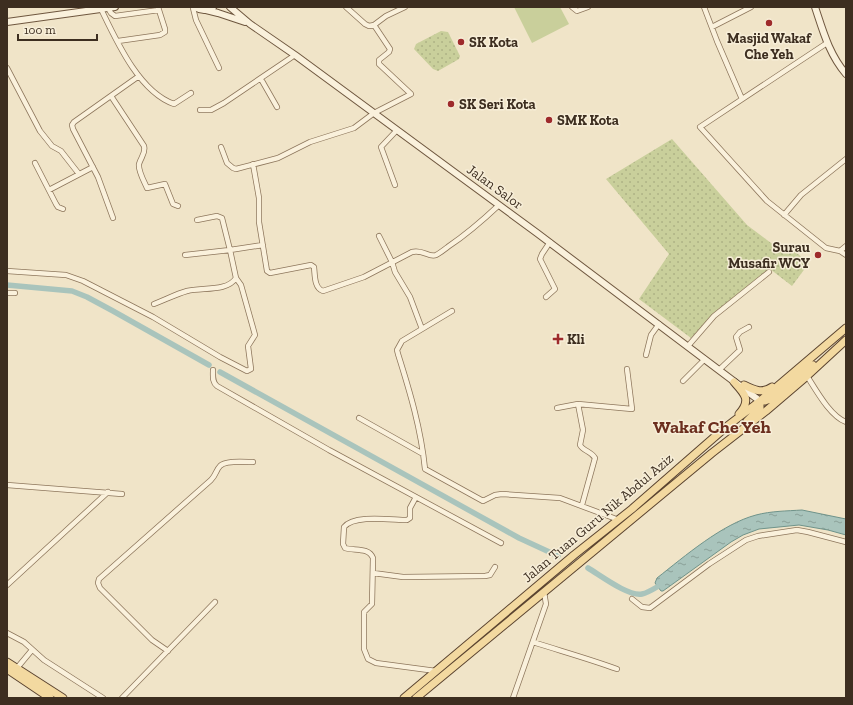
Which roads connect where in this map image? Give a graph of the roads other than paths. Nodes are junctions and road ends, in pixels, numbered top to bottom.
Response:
1 (111, 7) edge
2 (213, 7) edge
3 (230, 7) edge
4 (346, 7) edge
5 (404, 7) edge
6 (572, 7) edge
7 (588, 7) edge
8 (704, 7) edge
9 (752, 7) edge
10 (815, 7) edge
11 (158, 8) edge
12 (194, 8) edge
13 (101, 9) junction
14 (206, 10) junction
15 (7, 22) edge
16 (250, 24) junction
17 (374, 25) junction
18 (712, 27) junction
19 (118, 41) junction
20 (827, 43) junction
21 (295, 55) junction
22 (7, 68) edge
23 (219, 68) dead end
24 (846, 74) edge
25 (8, 76) edge
26 (139, 76) junction
27 (261, 79) junction
28 (191, 94) dead end
29 (111, 96) junction
30 (742, 99) junction
31 (277, 107) dead end
32 (200, 110) dead end
33 (374, 113) junction
34 (398, 130) junction
35 (221, 147) dead end
36 (846, 158) edge
37 (35, 163) dead end
38 (253, 164) junction
39 (93, 167) junction
40 (79, 174) junction
41 (395, 185) dead end
42 (49, 190) junction
43 (499, 205) junction
44 (178, 206) dead end
45 (63, 209) dead end
46 (784, 214) junction
47 (113, 218) dead end
48 (197, 220) dead end
49 (379, 236) dead end
50 (550, 242) junction
51 (262, 245) junction
52 (846, 246) edge
53 (230, 250) junction
54 (840, 251) junction
55 (185, 255) dead end
56 (846, 255) edge
57 (392, 262) junction
58 (7, 271) edge
59 (769, 272) dead end
60 (236, 278) junction
61 (7, 293) edge
62 (15, 293) dead end
63 (546, 297) dead end
64 (154, 304) dead end
65 (452, 311) dead end
66 (659, 324) junction
67 (750, 327) dead end
68 (846, 328) edge
69 (422, 329) junction
70 (845, 341) edge
71 (688, 346) junction
72 (646, 355) dead end
73 (705, 359) junction
74 (627, 369) dead end
75 (798, 369) junction
76 (213, 370) dead end
77 (721, 371) junction
78 (807, 376) junction
79 (684, 381) dead end
80 (734, 382) junction
81 (744, 385) junction
82 (760, 401) junction
83 (578, 404) junction
84 (557, 408) dead end
85 (359, 418) dead end
86 (846, 422) edge
87 (726, 427) junction
88 (712, 453) junction
89 (423, 454) junction
90 (253, 462) dead end
91 (7, 485) edge
92 (108, 492) junction
93 (122, 494) dead end
94 (416, 497) junction
95 (582, 505) junction
96 (619, 520) junction
97 (846, 542) edge
98 (501, 543) dead end
99 (495, 568) dead end
100 (373, 573) junction
101 (7, 585) edge
102 (544, 592) junction
103 (632, 599) dead end
104 (215, 602) dead end
105 (7, 633) edge
106 (533, 642) junction
107 (32, 650) junction
108 (168, 651) junction
109 (7, 662) edge
110 (17, 668) junction
111 (617, 669) dead end
112 (7, 670) edge
113 (436, 671) junction
114 (50, 698) edge
115 (63, 698) edge
116 (103, 698) edge
117 (122, 698) edge
118 (404, 698) edge
119 (416, 698) edge
120 (513, 698) edge

1 - 11 street
1 - 13 main road
2 - 14 main road
3 - 16 main road, Jalan Salor
4 - 17 street
5 - 17 street
6 - 7 street
8 - 18 street
9 - 18 street
10 - 20 main road
11 - 19 street
12 - 14 main road, Jalan Salor
12 - 23 street
13 - 15 main road
13 - 19 street
14 - 16 main road, Jalan Salor
16 - 21 main road, Jalan Salor
17 - 33 street
18 - 30 street
19 - 26 street
20 - 24 main road
20 - 30 street
21 - 27 street
21 - 33 main road, Jalan Salor
22 - 25 street
25 - 40 street
26 - 28 street
26 - 29 street
27 - 31 street
27 - 32 street
29 - 39 street
29 - 44 street
30 - 46 street
33 - 34 main road, Jalan Salor
33 - 38 street
34 - 41 street
34 - 43 main road, Jalan Salor
35 - 38 street
36 - 46 street
37 - 42 street
38 - 51 street
39 - 40 street
39 - 47 street
40 - 42 street
42 - 45 street
43 - 50 main road, Jalan Salor
43 - 57 street
46 - 54 street
48 - 53 street
49 - 57 street
50 - 63 street
50 - 66 main road, Jalan Salor
51 - 53 street
51 - 57 street
52 - 54 street
53 - 55 street
53 - 60 street
54 - 56 street
57 - 69 street
58 - 60 street
59 - 71 street
60 - 64 street
61 - 62 street
65 - 69 street
66 - 71 main road, Jalan Salor
66 - 72 street
67 - 77 street
68 - 75 main road, Jalan Tuan Guru Nik Abdul Aziz
69 - 89 street
70 - 78 main road, Jalan Tuan Guru Nik Abdul Aziz
70 - 82 main road
71 - 73 main road, Jalan Salor
73 - 77 main road, Jalan Salor
73 - 79 street
74 - 83 street
75 - 81 main road
75 - 82 main road, Jalan Tuan Guru Nik Abdul Aziz
76 - 94 street
77 - 80 main road, Jalan Salor
77 - 81 main road, Jalan Salor
78 - 86 street
78 - 88 main road, Jalan Tuan Guru Nik Abdul Aziz
80 - 82 main road, Jalan Salor
80 - 87 main road
81 - 82 main road, Jalan Salor
82 - 87 main road, Jalan Tuan Guru Nik Abdul Aziz
82 - 88 main road
83 - 84 street
83 - 95 street
85 - 89 street
87 - 96 main road, Jalan Tuan Guru Nik Abdul Aziz
88 - 102 main road, Jalan Tuan Guru Nik Abdul Aziz
89 - 95 street
90 - 108 street
91 - 92 street
92 - 93 street
92 - 101 street
94 - 98 street
94 - 100 street
95 - 96 street
96 - 113 main road, Jalan Tuan Guru Nik Abdul Aziz
97 - 103 street
99 - 100 street
100 - 113 street
102 - 106 street
102 - 119 main road, Jalan Tuan Guru Nik Abdul Aziz
104 - 108 street
105 - 107 street
106 - 111 street
106 - 120 street
107 - 110 street
107 - 116 street
108 - 117 street
109 - 110 main road
110 - 115 main road
112 - 114 main road
113 - 118 main road, Jalan Tuan Guru Nik Abdul Aziz

